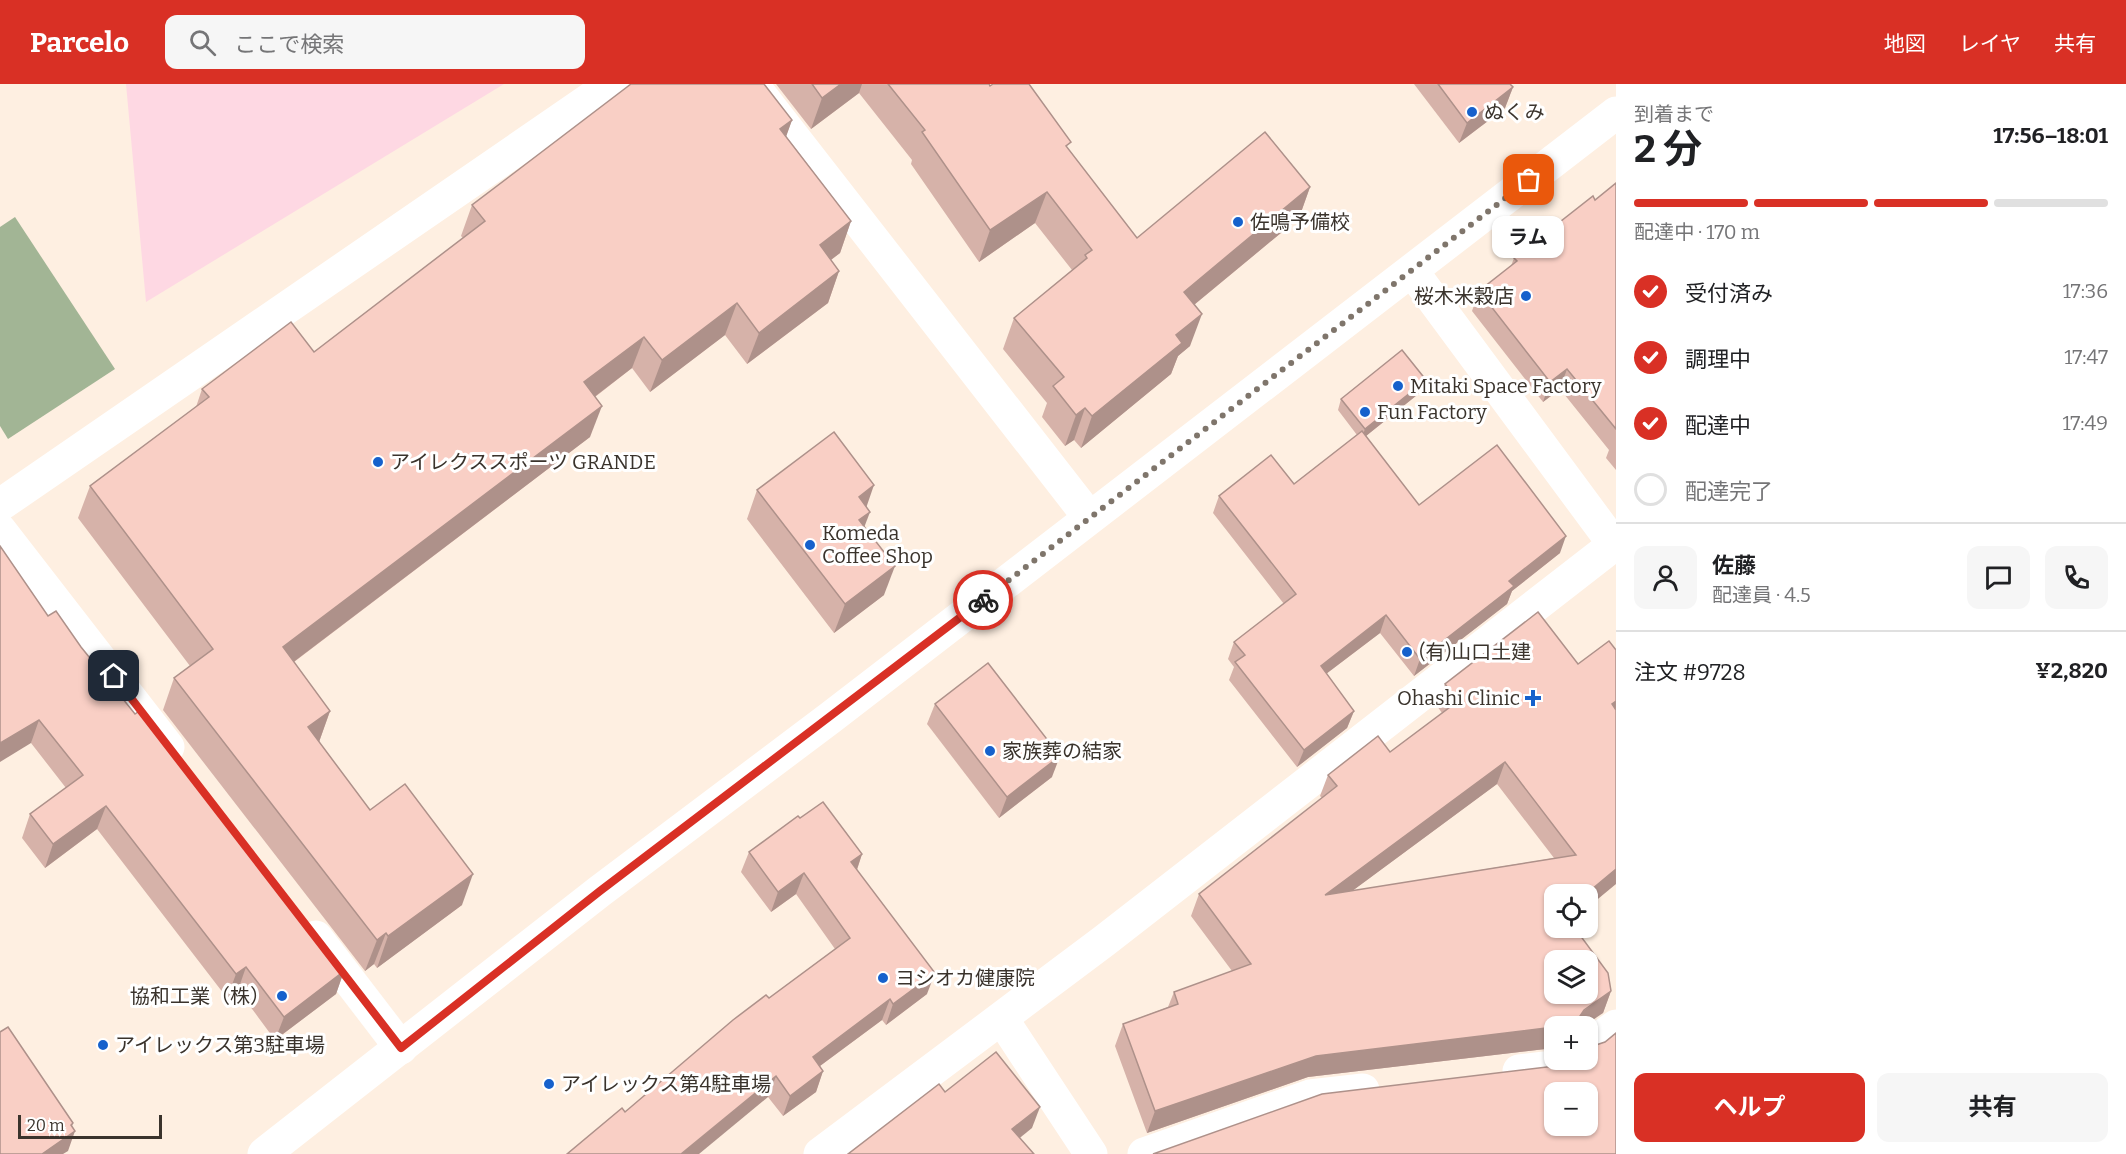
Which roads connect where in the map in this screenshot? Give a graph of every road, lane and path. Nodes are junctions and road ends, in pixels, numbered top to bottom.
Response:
1 (612, 84) edge
2 (752, 84) edge
3 (1616, 112) edge
4 (1412, 271) junction
5 (0, 505) edge
6 (1089, 517) junction
7 (0, 530) edge
8 (1616, 545) edge
9 (188, 772) edge
10 (297, 912) edge
11 (1002, 1019) junction
12 (1616, 1026) edge
13 (1598, 1039) edge
14 (401, 1048) junction
15 (1544, 1068) edge
16 (1493, 1074) edge
17 (1390, 1086) edge
18 (264, 1154) edge
19 (820, 1154) edge
20 (1091, 1154) edge
21 (1144, 1154) edge

1 - 5 street
2 - 6 street
3 - 4 street
4 - 6 street
4 - 8 street
6 - 14 street
7 - 9 street
8 - 11 street
10 - 14 street
11 - 19 street
11 - 20 street
12 - 13 street
14 - 18 street
15 - 16 street
17 - 21 street

